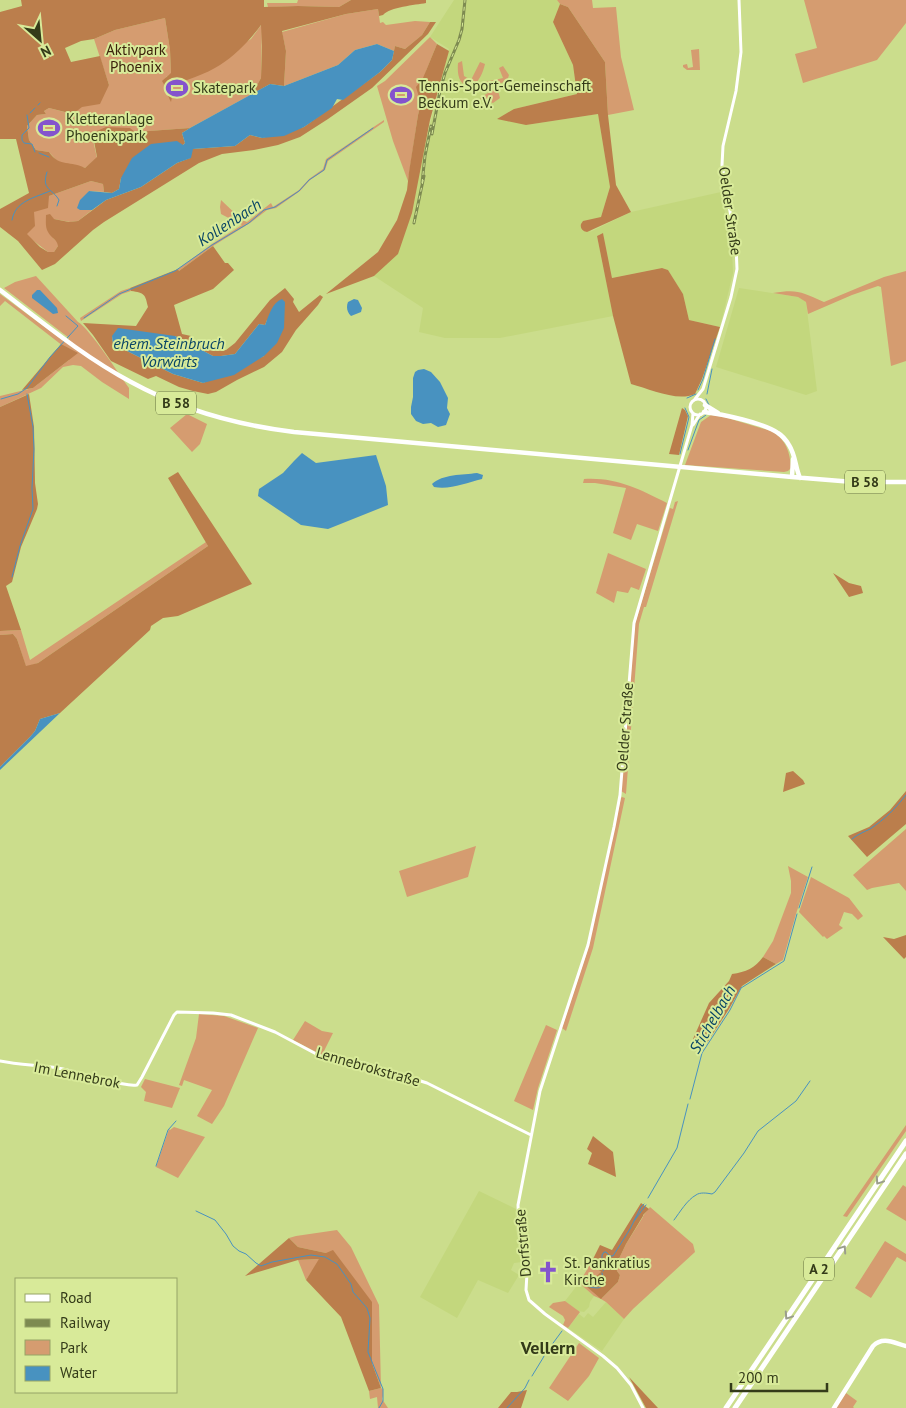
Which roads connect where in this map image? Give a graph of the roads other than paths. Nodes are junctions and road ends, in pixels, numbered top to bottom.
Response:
1 (739, 0) edge
2 (2, 291) edge
3 (703, 389) junction
4 (695, 399) junction
5 (705, 404) junction
6 (702, 413) junction
7 (719, 413) junction
8 (693, 414) junction
9 (692, 425) junction
10 (793, 452) junction
11 (792, 477) junction
12 (800, 478) junction
13 (906, 482) edge
14 (231, 1015) joint
15 (560, 1030) joint
16 (0, 1061) edge
17 (531, 1135) junction
18 (906, 1141) edge
19 (906, 1154) edge
20 (906, 1346) edge
21 (643, 1408) edge
22 (726, 1408) edge
23 (735, 1408) edge
24 (834, 1408) edge

1 - 3 street, Oelder Straße
2 - 11 main road, B 58
3 - 4 street, Oelder Straße
3 - 5 street, Oelder Straße
4 - 5 street
4 - 8 street
5 - 6 street
5 - 7 main road
6 - 7 main road
6 - 8 street
6 - 9 street, Oelder Straße
7 - 10 main road
8 - 9 street, Oelder Straße
9 - 15 street, Oelder Straße
10 - 11 main road
10 - 12 main road
11 - 12 main road, B 58
12 - 13 main road, B 58
14 - 16 street, Im Lennebrok
14 - 17 street, Lennebrokstraße
15 - 17 street, Dorfstraße
17 - 21 street, Dorfstraße
18 -> 22 highway, A 2
23 -> 19 highway, A 2
20 - 24 main road

